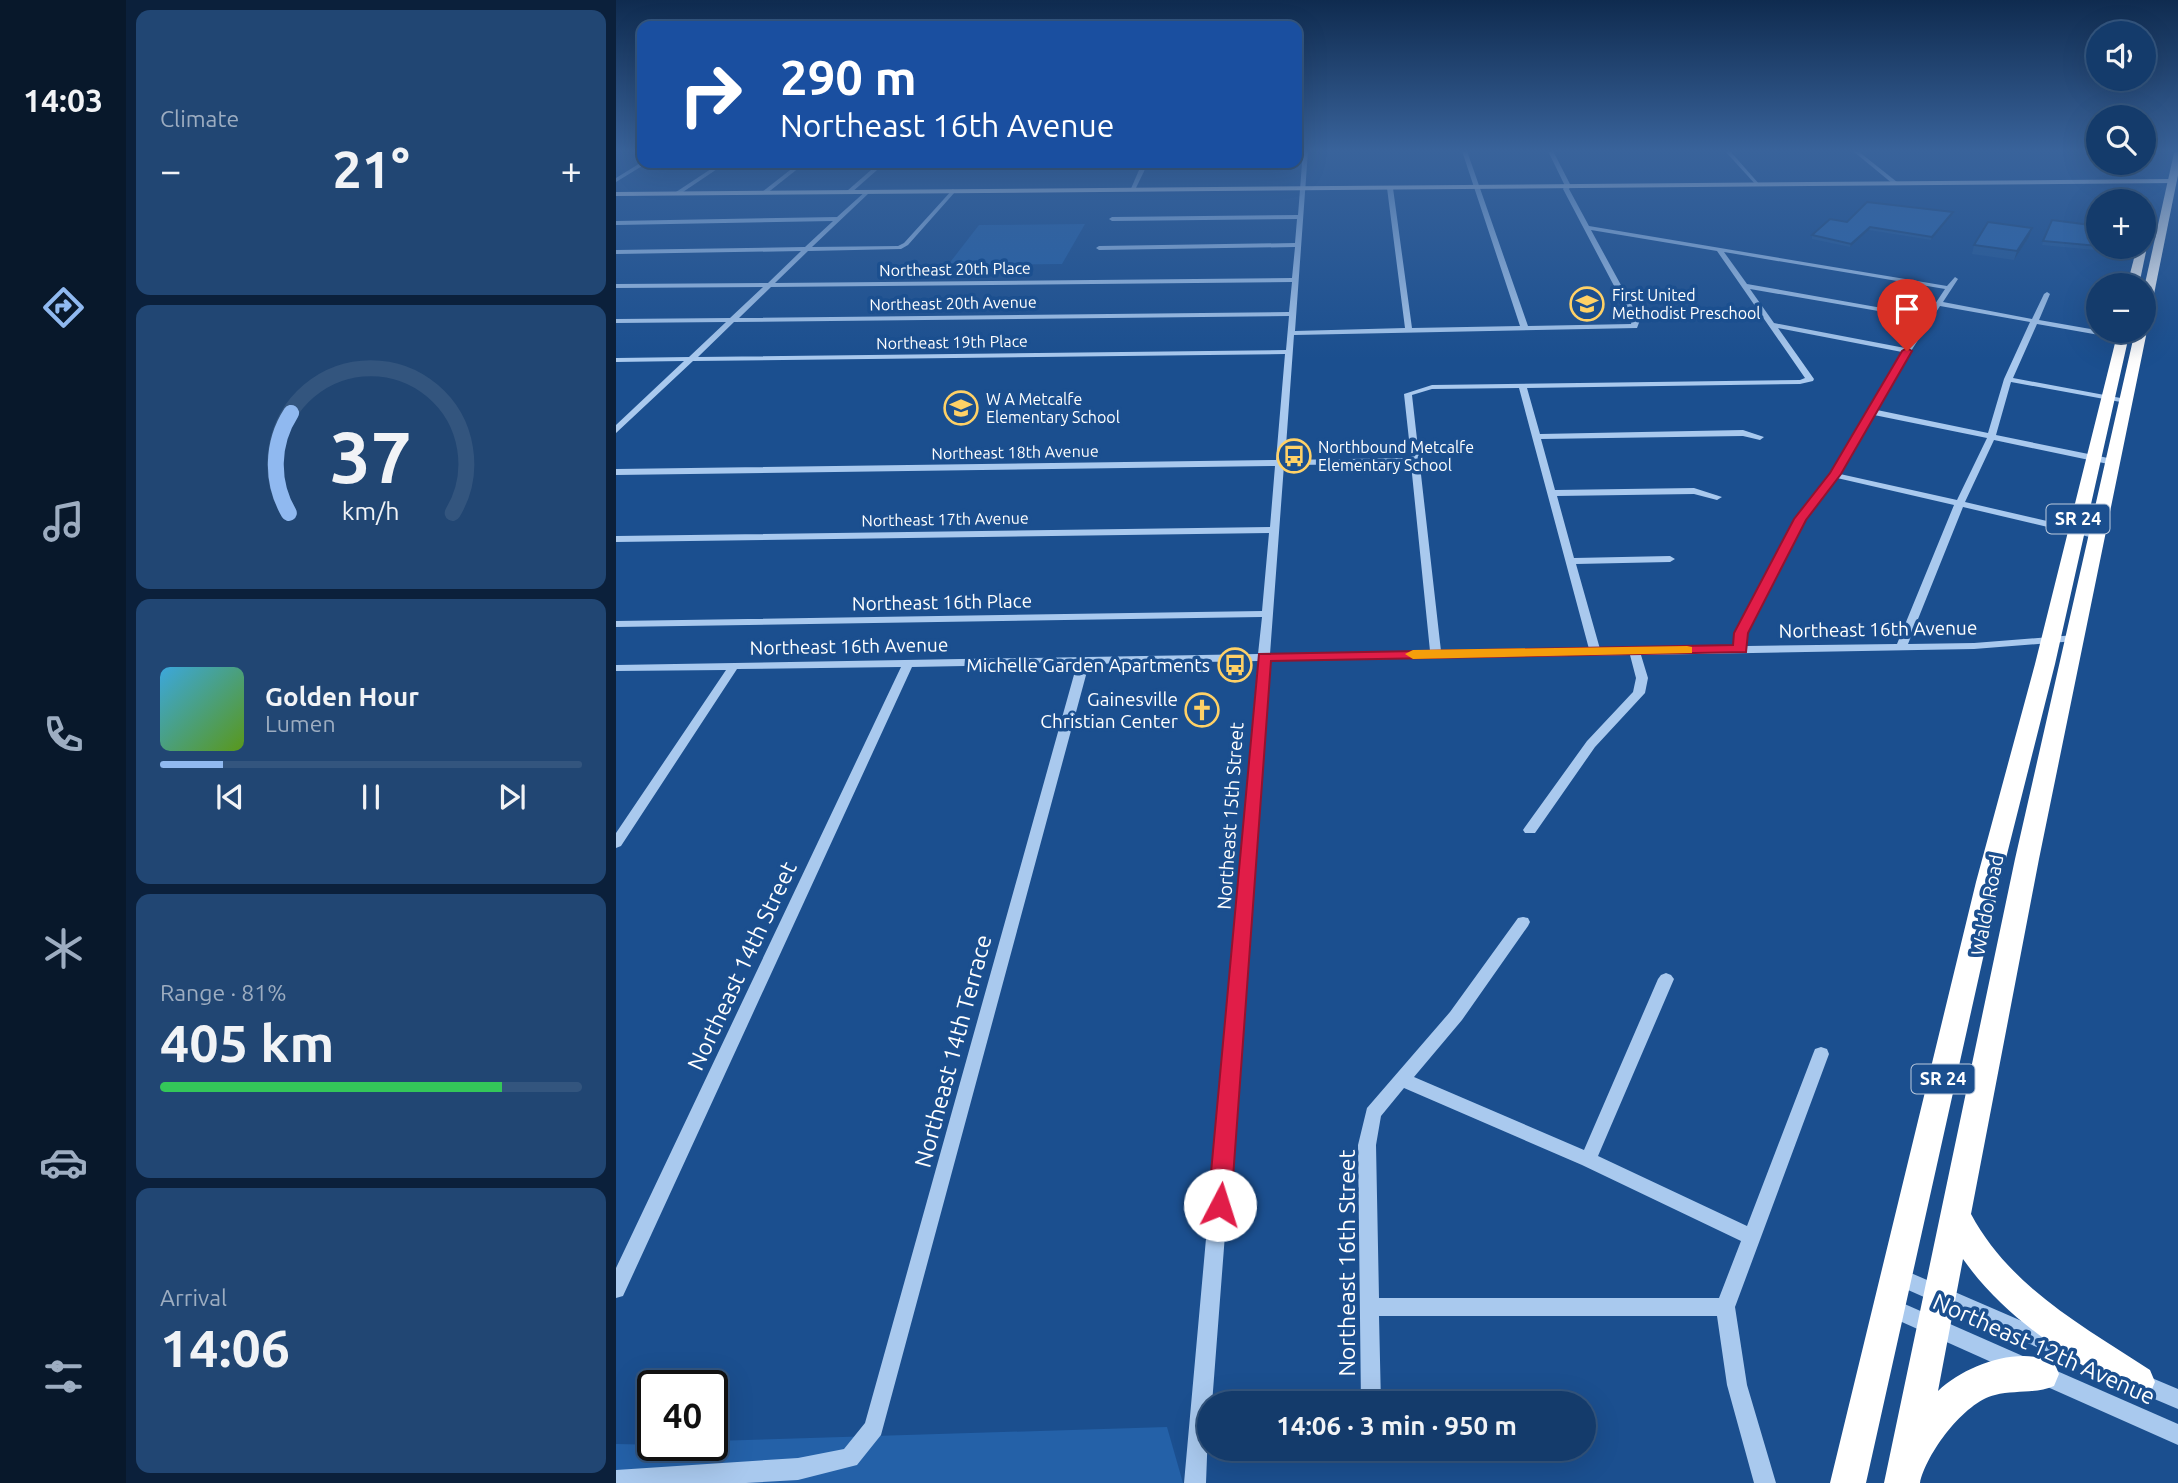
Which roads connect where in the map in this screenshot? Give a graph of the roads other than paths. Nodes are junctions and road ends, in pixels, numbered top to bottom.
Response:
1 (771, 220) edge
2 (837, 220) edge
3 (926, 220) edge
4 (1299, 220) edge
5 (1394, 220) edge
6 (1489, 220) edge
7 (1584, 220) edge
8 (2163, 220) edge
9 (616, 223) edge
10 (1588, 228) junction
11 (1298, 245) junction
12 (1099, 248) dead end
13 (806, 250) junction
14 (1719, 250) junction
15 (616, 251) edge
16 (2152, 273) edge
17 (1295, 279) junction
18 (1955, 279) dead end
19 (768, 284) junction
20 (616, 286) edge
21 (1744, 286) junction
22 (1949, 288) junction
23 (2047, 294) dead end
24 (1940, 304) junction
25 (1291, 314) junction
26 (1929, 318) junction
27 (731, 320) junction
28 (616, 321) edge
29 (2035, 323) junction
30 (1773, 325) junction
31 (1525, 329) junction
32 (2086, 329) edge
33 (1409, 331) junction
34 (1290, 333) junction
35 (2122, 343) edge
36 (2138, 343) edge
37 (1907, 351) junction
38 (1289, 352) junction
39 (616, 359) edge
40 (689, 359) junction
41 (1810, 379) joint
42 (2008, 379) junction
43 (1522, 386) junction
44 (2108, 398) junction
45 (2126, 401) junction
46 (1873, 412) junction
47 (616, 430) edge
48 (1536, 437) junction
49 (1760, 437) dead end
50 (1991, 438) junction
51 (2092, 458) junction
52 (1414, 461) junction
53 (2113, 462) junction
54 (1279, 463) junction
55 (616, 472) edge
56 (1835, 474) junction
57 (1553, 494) junction
58 (1717, 497) dead end
59 (1959, 505) junction
60 (1274, 530) junction
61 (2076, 531) junction
62 (2098, 536) junction
63 (616, 539) edge
64 (1670, 559) dead end
65 (1573, 561) junction
66 (1268, 614) junction
67 (616, 625) edge
68 (2065, 642) junction
69 (1901, 647) junction
70 (1741, 649) junction
71 (1634, 651) junction
72 (1595, 652) junction
73 (1436, 654) junction
74 (1264, 657) junction
75 (1084, 660) junction
76 (908, 663) junction
77 (734, 666) junction
78 (616, 668) edge
79 (1530, 830) dead end
80 (616, 843) edge
81 (1523, 922) dead end
82 (1666, 978) dead end
83 (1821, 1054) dead end
84 (1401, 1079) junction
85 (1588, 1160) junction
86 (1955, 1214) junction
87 (1751, 1237) junction
88 (616, 1289) edge
89 (1894, 1291) junction
90 (1368, 1307) junction
91 (1725, 1307) junction
92 (1938, 1311) junction
93 (2042, 1374) junction
94 (2138, 1382) junction
95 (1371, 1391) edge
96 (2178, 1399) edge
97 (2178, 1436) edge
98 (857, 1450) joint
99 (1905, 1470) edge
100 (616, 1481) edge
101 (1195, 1483) edge
102 (1765, 1483) edge
103 (1848, 1483) edge

1 - 9 street
2 - 13 street
3 - 13 street
4 - 11 street, Northeast 15th Street
5 - 33 street
6 - 31 street
7 - 10 street
8 - 16 highway
10 - 14 street
10 - 31 street
11 - 12 street
11 - 17 street, Northeast 15th Street
13 - 15 street
13 - 19 street
14 - 21 street
14 - 22 street
17 - 19 street, Northeast 20th Place
17 - 25 street, Northeast 15th Street
18 - 22 street
19 - 20 street, Northeast 20th Place
19 - 27 street
21 - 26 street
21 - 30 street
22 - 24 street
23 - 29 street
24 - 26 street
24 - 29 street
25 - 27 street, Northeast 20th Avenue
25 - 34 street, Northeast 15th Street
26 - 37 street
27 - 28 street, Northeast 20th Avenue
27 - 40 street
29 - 32 street
29 - 42 street
30 - 37 street
30 - 41 street
31 - 33 street
33 - 34 street
34 - 38 street, Northeast 15th Street
35 - 44 highway, SR 24
36 - 45 highway, Waldo Road / SR 24
37 - 46 street
38 - 40 street, Northeast 19th Place
38 - 54 street, Northeast 15th Street
39 - 40 street, Northeast 19th Place
40 - 47 street
41 - 43 street
42 - 44 street
42 - 50 street
43 - 48 street
43 - 52 street
44 - 45 street
44 - 51 highway, SR 24
45 - 53 highway, Waldo Road / SR 24
46 - 50 street
46 - 56 street
48 - 49 street
48 - 57 street
50 - 51 street
50 - 59 street
51 - 53 street
51 - 61 highway, SR 24
52 - 54 street, Northeast 18th Avenue
52 - 73 street
53 - 62 highway, Waldo Road / SR 24
54 - 55 street, Northeast 18th Avenue
54 - 60 street, Northeast 15th Street
56 - 59 street
56 - 70 street
57 - 58 street
57 - 65 street
59 - 61 street
59 - 69 street
60 - 63 street, Northeast 17th Avenue
60 - 66 street, Northeast 15th Street
61 - 62 street
61 - 68 highway, Waldo Road / SR 24
62 - 68 highway, Waldo Road / SR 24
64 - 65 street
65 - 72 street
66 - 67 street, Northeast 16th Place
66 - 74 street, Northeast 15th Street
68 - 69 street, Northeast 16th Avenue
68 - 86 highway, Waldo Road / SR 24
68 - 89 highway, Waldo Road / SR 24
69 - 70 street, Northeast 16th Avenue
70 - 71 street, Northeast 16th Avenue
71 - 72 street, Northeast 16th Avenue
71 - 79 street
72 - 73 street, Northeast 16th Avenue
73 - 74 street, Northeast 16th Avenue
74 - 75 street, Northeast 16th Avenue
74 - 101 street, Northeast 15th Street
75 - 76 street, Northeast 16th Avenue
75 - 98 street, Northeast 14th Terrace
76 - 77 street, Northeast 16th Avenue
76 - 88 street, Northeast 14th Street
77 - 78 street, Northeast 16th Avenue
77 - 80 street
81 - 84 street, Northeast 16th Street
82 - 85 street
83 - 87 street
84 - 85 street
84 - 90 street, Northeast 16th Street
85 - 87 street
86 - 92 highway, Waldo Road / SR 24
86 - 94 highway
87 - 91 street
89 - 92 street, Northeast 12th Avenue
89 - 92 street, Northeast 12th Avenue
89 - 103 highway, Waldo Road / SR 24
90 - 91 street
90 - 95 street, Northeast 16th Street
91 - 102 street
92 - 93 street, Northeast 12th Avenue
92 - 94 street, Northeast 12th Avenue
92 - 99 highway, Waldo Road / SR 24
93 - 97 street, Northeast 12th Avenue
93 - 99 highway
94 - 96 street, Northeast 12th Avenue
98 - 100 street

